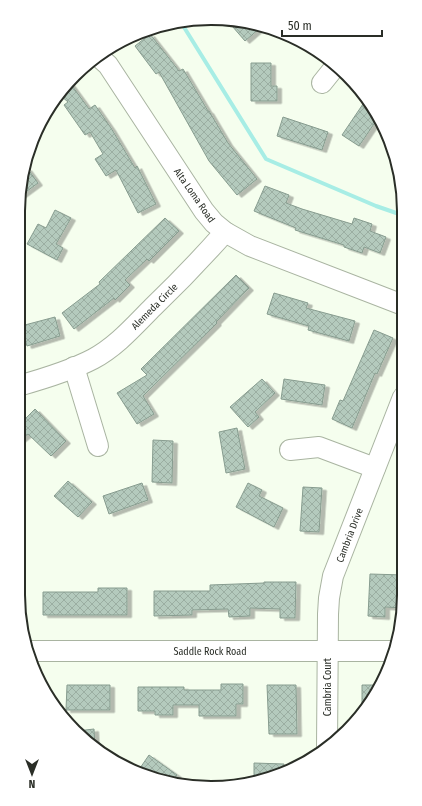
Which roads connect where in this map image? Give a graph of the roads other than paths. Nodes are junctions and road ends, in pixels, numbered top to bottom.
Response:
1 (102, 60) edge
2 (225, 232) junction
3 (397, 303) edge
4 (74, 367) junction
5 (25, 384) edge
6 (397, 428) edge
7 (98, 446) dead end
8 (290, 450) dead end
9 (375, 468) junction
10 (34, 651) edge
11 (327, 651) junction
12 (388, 651) edge
13 (327, 741) edge

1 - 2 street, Alta Loma Road
2 - 3 street, Alta Loma Road
2 - 4 street, Alemeda Circle
4 - 5 street, Alemeda Circle
4 - 7 street
6 - 9 street, Cambria Drive
8 - 9 street
9 - 11 street, Cambria Drive
10 - 11 street, Saddle Rock Road
11 - 12 street, Saddle Rock Road
11 - 13 street, Cambria Court

